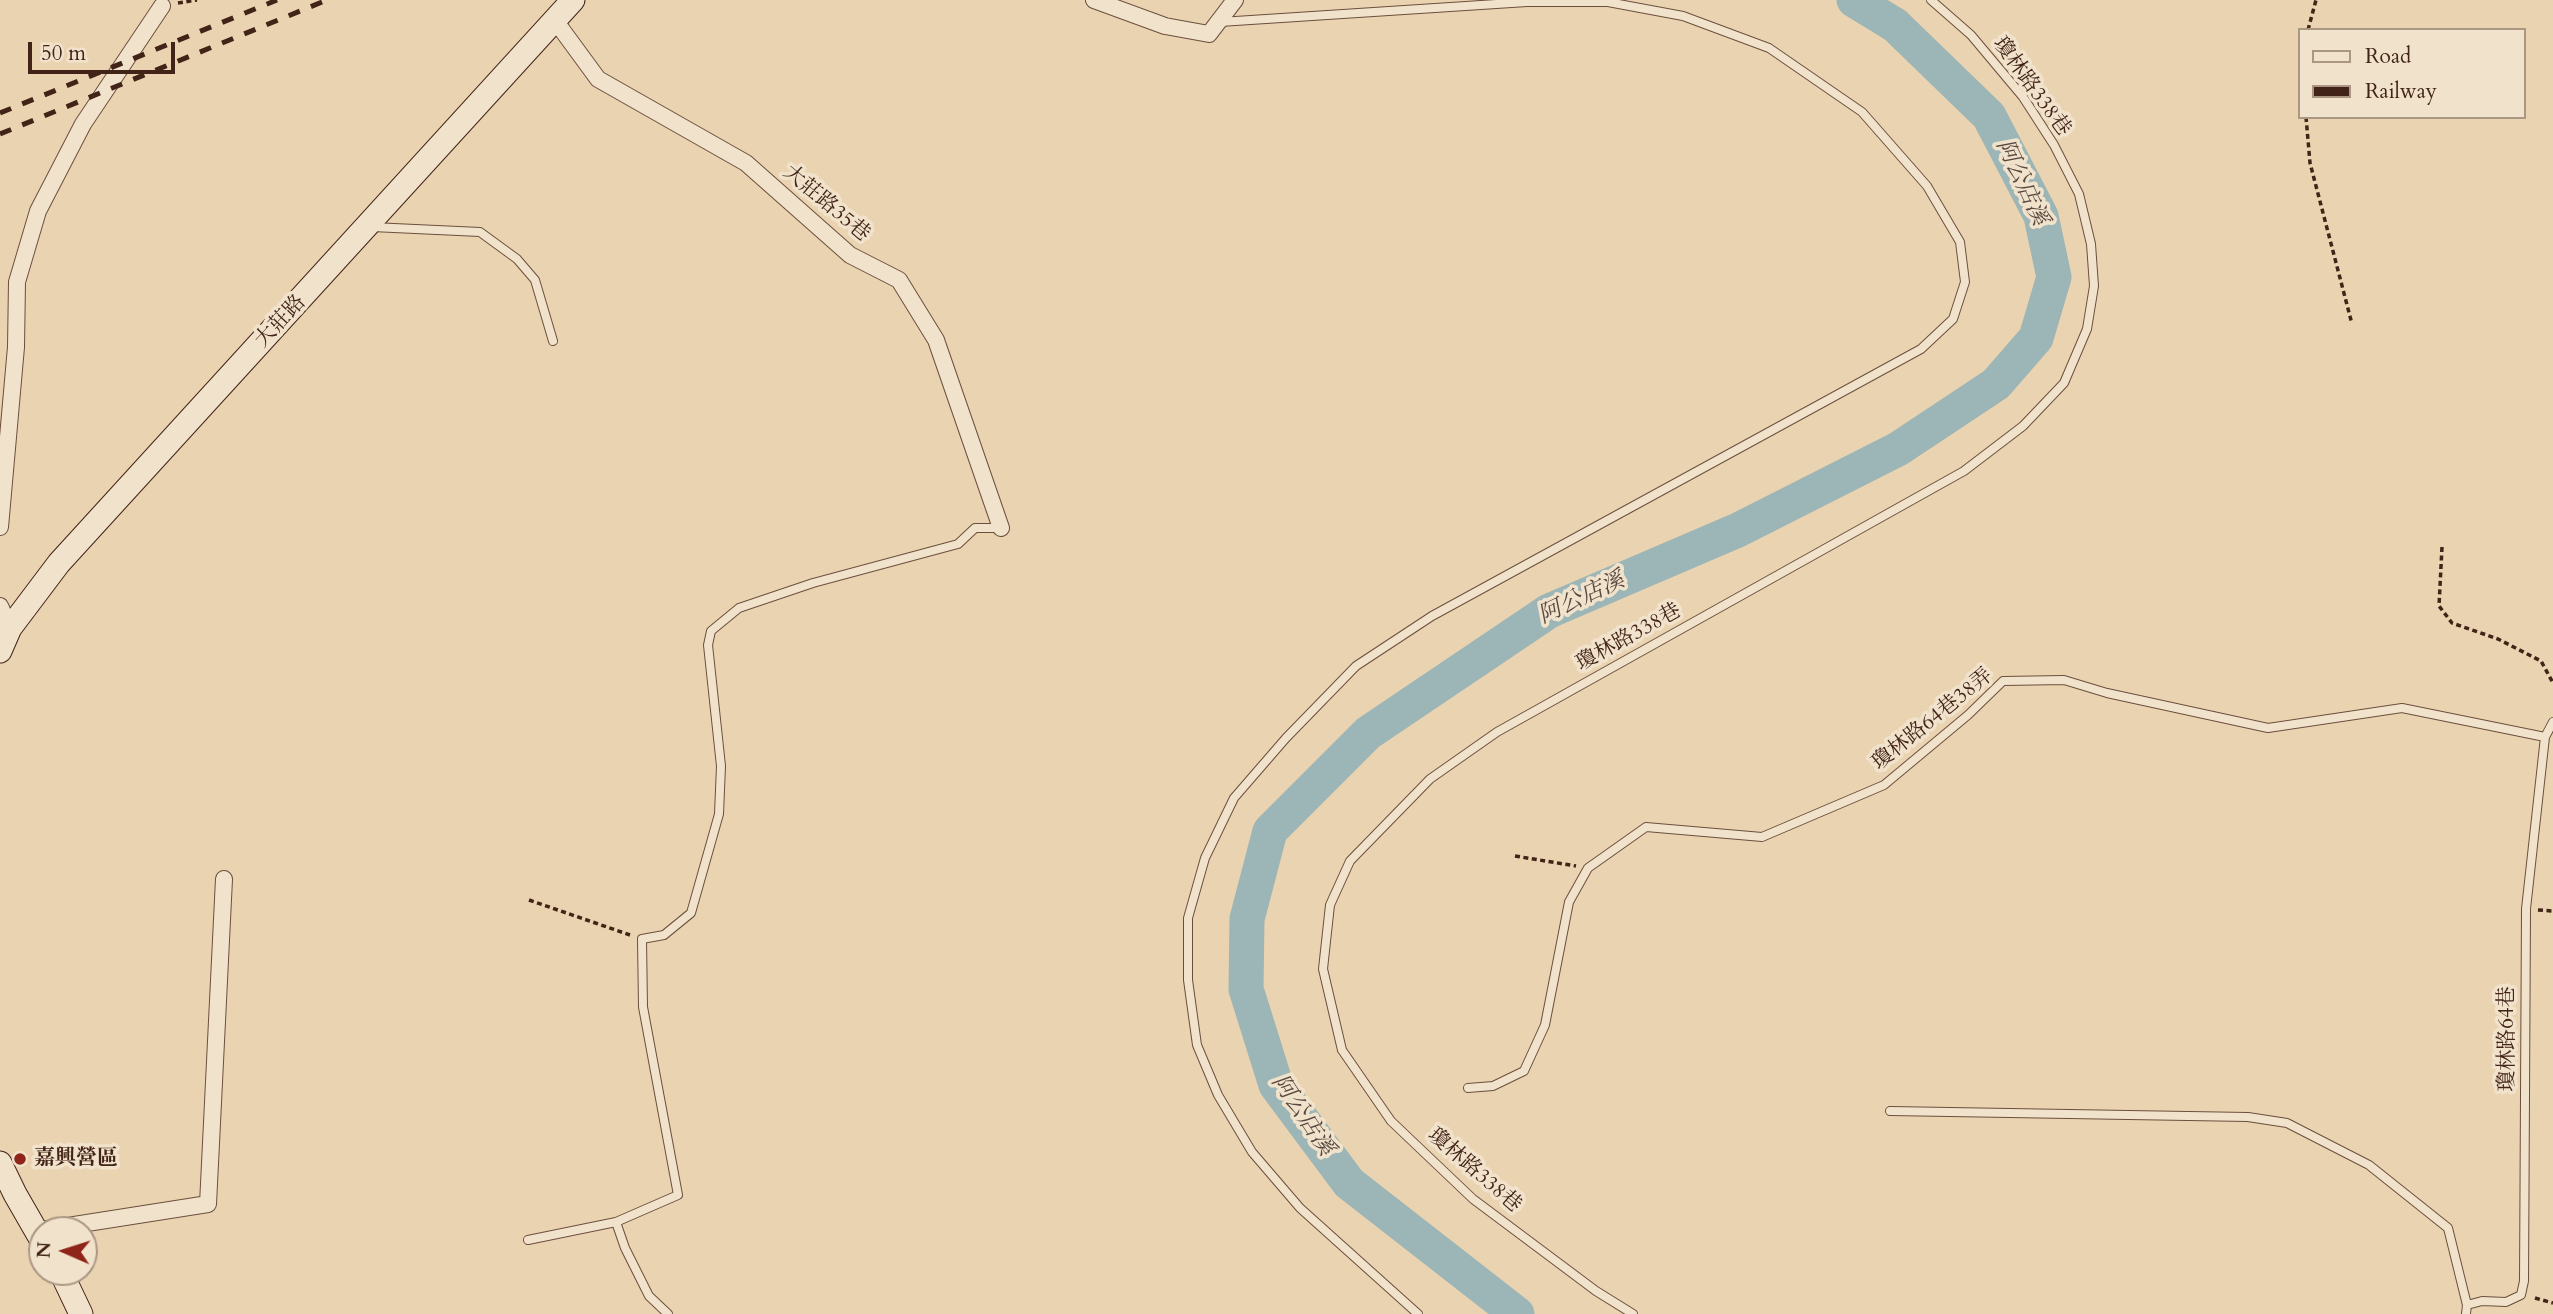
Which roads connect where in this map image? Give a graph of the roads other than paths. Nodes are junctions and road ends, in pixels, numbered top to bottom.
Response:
1 (573, 0) edge
2 (1094, 0) edge
3 (1931, 0) edge
4 (1234, 1) edge
5 (162, 6) dead end
6 (554, 19) junction
7 (1218, 22) junction
8 (369, 226) junction
9 (553, 341) dead end
10 (0, 527) edge
11 (1001, 528) joint
12 (0, 606) edge
13 (10, 628) junction
14 (0, 651) edge
15 (2553, 722) edge
16 (2545, 737) junction
17 (224, 878) dead end
18 (1468, 1088) dead end
19 (1890, 1111) dead end
20 (0, 1163) edge
21 (28, 1216) edge
22 (616, 1222) junction
23 (98, 1225) edge
24 (528, 1240) dead end
25 (68, 1286) edge
26 (2467, 1309) edge
27 (81, 1314) edge
28 (668, 1314) edge
29 (1418, 1314) edge
30 (1633, 1314) edge

1 - 6 street, 大莊路
2 - 7 street
3 - 30 lane, 瓊林路338巷
4 - 7 street
5 - 10 street
6 - 8 street, 大莊路
6 - 11 street, 大莊路35巷
7 - 29 lane
8 - 9 lane
8 - 13 street, 大莊路
11 - 22 lane
12 - 13 street
13 - 14 street, 大莊路
15 - 16 lane, 瓊林路64巷
16 - 18 lane, 瓊林路64巷38弄
16 - 26 lane, 瓊林路64巷
17 - 23 street
19 - 26 lane
20 - 21 street
22 - 24 lane
22 - 28 lane
25 - 27 street

